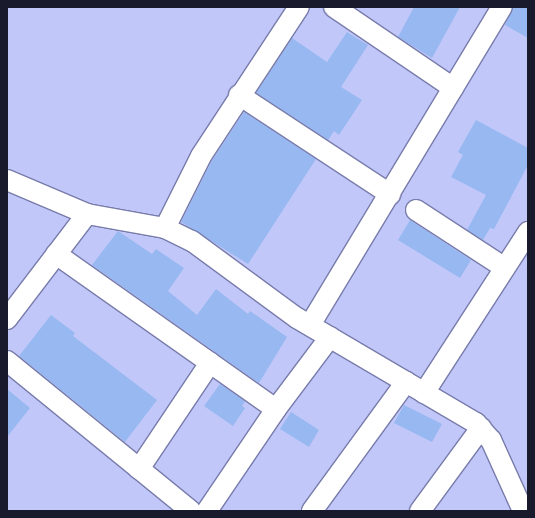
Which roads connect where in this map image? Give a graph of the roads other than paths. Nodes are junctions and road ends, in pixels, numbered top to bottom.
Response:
1 (299, 7) edge
2 (334, 7) edge
3 (502, 7) edge
4 (454, 88) junction
5 (239, 95) junction
6 (7, 180) edge
7 (390, 194) junction
8 (416, 210) dead end
9 (87, 214) junction
10 (165, 228) junction
11 (528, 232) edge
12 (56, 254) junction
13 (505, 268) junction
14 (7, 319) edge
15 (310, 325) junction
16 (330, 337) junction
17 (7, 361) edge
18 (210, 363) junction
19 (406, 382) junction
20 (424, 393) junction
21 (276, 409) junction
22 (481, 428) junction
23 (139, 469) junction
24 (425, 509) edge
25 (191, 511) edge
26 (207, 511) edge
27 (312, 511) edge
28 (523, 511) edge

1 - 5 street
2 - 4 street
3 - 4 street
4 - 7 street
5 - 7 street
5 - 10 street
6 - 9 street
7 - 15 street
8 - 13 street
9 - 10 street
9 - 12 street
10 - 15 street
11 - 13 street
12 - 14 street
12 - 18 street
13 - 20 street
15 - 16 street
16 - 19 street
16 - 21 street
17 - 23 street
18 - 21 street
18 - 23 street
19 - 20 street
19 - 27 street
20 - 22 street
21 - 26 street
22 - 24 street
22 - 28 street
23 - 25 street

